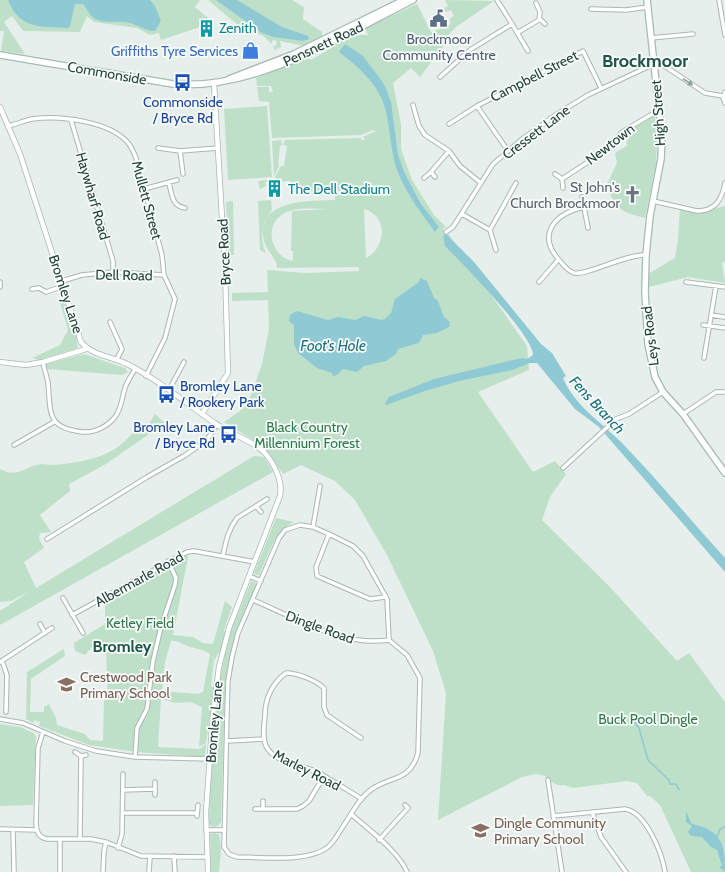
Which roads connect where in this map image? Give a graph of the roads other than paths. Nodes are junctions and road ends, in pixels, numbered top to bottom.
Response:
1 (404, 0) edge
2 (413, 0) edge
3 (497, 0) edge
4 (647, 0) edge
5 (720, 0) edge
6 (536, 3) dead end
7 (648, 8) junction
8 (592, 9) dead end
9 (540, 19) junction
10 (512, 24) junction
11 (545, 24) dead end
12 (517, 33) junction
13 (693, 34) dead end
14 (725, 34) edge
15 (651, 38) junction
16 (528, 51) dead end
17 (0, 55) edge
18 (654, 64) junction
19 (440, 77) dead end
20 (229, 80) junction
21 (214, 82) junction
22 (601, 88) junction
23 (724, 94) edge
24 (725, 103) edge
25 (413, 105) dead end
26 (477, 106) junction
27 (0, 107) edge
28 (659, 110) junction
29 (71, 120) junction
30 (449, 124) dead end
31 (8, 126) junction
32 (158, 148) dead end
33 (218, 148) junction
34 (180, 151) junction
35 (449, 151) junction
36 (508, 151) junction
37 (431, 172) junction
38 (183, 174) dead end
39 (555, 174) dead end
40 (424, 178) dead end
41 (436, 178) dead end
42 (562, 179) junction
43 (177, 180) dead end
44 (169, 183) junction
45 (481, 183) junction
46 (516, 183) dead end
47 (725, 183) edge
48 (563, 188) dead end
49 (144, 189) junction
50 (582, 197) dead end
51 (653, 201) junction
52 (185, 208) dead end
53 (584, 208) junction
54 (462, 214) junction
55 (588, 228) dead end
56 (490, 230) junction
57 (446, 232) dead end
58 (496, 250) dead end
59 (646, 255) junction
60 (558, 260) junction
61 (112, 272) junction
62 (164, 275) junction
63 (62, 281) junction
64 (0, 282) edge
65 (539, 282) dead end
66 (686, 282) dead end
67 (692, 283) junction
68 (63, 286) junction
69 (716, 286) junction
70 (725, 286) edge
71 (0, 287) edge
72 (690, 288) dead end
73 (32, 289) dead end
74 (711, 315) junction
75 (724, 317) dead end
76 (110, 322) dead end
77 (703, 325) dead end
78 (709, 326) junction
79 (725, 328) edge
80 (86, 348) junction
81 (704, 358) dead end
82 (117, 359) junction
83 (0, 362) edge
84 (43, 362) junction
85 (184, 362) dead end
86 (135, 369) junction
87 (146, 376) junction
88 (169, 390) junction
89 (663, 392) junction
90 (725, 392) edge
91 (202, 414) junction
92 (683, 414) junction
93 (54, 422) junction
94 (217, 424) junction
95 (14, 445) dead end
96 (563, 468) dead end
97 (725, 473) edge
98 (320, 486) dead end
99 (313, 492) dead end
100 (319, 493) junction
101 (267, 499) dead end
102 (256, 506) junction
103 (261, 512) dead end
104 (313, 527) junction
105 (329, 534) junction
106 (47, 539) dead end
107 (223, 556) junction
108 (168, 561) junction
109 (255, 562) junction
110 (249, 576) junction
111 (262, 581) junction
112 (385, 597) junction
113 (63, 598) dead end
114 (253, 600) junction
115 (72, 615) junction
116 (40, 624) dead end
117 (52, 628) dead end
118 (45, 633) junction
119 (83, 633) dead end
120 (389, 640) junction
121 (1, 662) edge
122 (6, 704) junction
123 (0, 705) edge
124 (6, 712) dead end
125 (0, 719) edge
126 (358, 728) dead end
127 (43, 732) junction
128 (354, 733) junction
129 (361, 738) dead end
130 (264, 739) junction
131 (227, 741) junction
132 (75, 752) dead end
133 (86, 755) dead end
134 (81, 756) junction
135 (135, 756) junction
136 (210, 759) junction
137 (123, 774) dead end
138 (324, 776) junction
139 (548, 780) dead end
140 (155, 782) dead end
141 (154, 788) junction
142 (123, 790) junction
143 (155, 795) dead end
144 (362, 799) junction
145 (263, 801) dead end
146 (198, 805) dead end
147 (405, 805) dead end
148 (408, 808) junction
149 (263, 809) junction
150 (255, 810) dead end
151 (412, 812) dead end
152 (592, 812) junction
153 (124, 813) junction
154 (351, 814) junction
155 (553, 816) junction
156 (0, 830) edge
157 (13, 830) junction
158 (37, 830) junction
159 (206, 830) junction
160 (224, 830) junction
161 (80, 838) junction
162 (60, 839) junction
163 (380, 840) junction
164 (106, 842) junction
165 (118, 848) junction
166 (150, 856) junction
167 (174, 856) junction
168 (207, 857) junction
169 (14, 872) edge
170 (60, 872) edge
171 (103, 872) edge
172 (149, 872) edge
173 (175, 872) edge
174 (208, 872) edge
175 (407, 872) edge
176 (562, 872) edge
177 (626, 872) edge
178 (665, 872) edge

1 - 20 main road, Pensnett Road
2 - 20 main road, Pensnett Road
3 - 10 street
4 - 7 main road, High Street
5 - 14 street
6 - 9 street
7 - 8 street
7 - 15 main road, High Street
9 - 11 street
9 - 12 street
10 - 12 street
10 - 19 street
12 - 16 street
13 - 15 street
15 - 18 main road, High Street
17 - 21 main road, Commonside
18 - 22 street, Cressett Lane
18 -> 23 street
18 - 28 main road, High Street
20 - 21 main road, Pensnett Road
21 - 33 street, Bryce Road
22 - 26 street, Campbell Street
22 - 36 street, Cressett Lane
23 - 24 street
25 - 35 street
26 - 30 street, Campbell Street
26 - 36 street
27 - 31 street, Bromley Lane
28 - 42 street, Newtown
28 - 51 main road, High Street
29 - 31 street, Mullett Street
29 - 49 street, Mullett Street
29 - 61 street, Haywharf Road
31 - 63 street, Bromley Lane
32 - 34 street
33 - 34 street
33 - 91 street, Bryce Road
34 - 38 street
35 - 37 street
35 - 45 street
36 - 45 street, Cressett Lane
37 - 40 street
37 - 41 street
39 - 42 street
42 - 48 street
43 - 44 street
44 - 49 street
44 - 52 street
45 - 54 street, Cressett Lane
46 - 56 street
47 - 51 street
49 - 62 street, Mullett Street
50 - 53 street
51 - 59 main road, Leys Road
53 - 55 street
53 - 60 street
54 - 56 street
54 - 57 street, Cressett Lane
56 - 58 street
59 - 60 street
59 - 89 main road, Leys Road
60 - 65 street
61 - 62 street, Dell Road
61 - 63 street, Dell Road
62 - 87 street, Mullett Street
63 - 68 street, Bromley Lane
64 - 71 street
66 - 67 street
67 - 69 street
67 - 72 street
68 - 73 street
68 - 80 street, Bromley Lane
69 - 70 street
69 - 74 street
74 - 75 street
74 - 78 street
76 - 82 street
77 - 78 street
78 - 79 street
78 - 81 street
80 - 82 street, Bromley Lane
80 - 84 street
82 - 86 street, Bromley Lane
83 - 84 street
84 - 93 street
85 - 88 street
86 - 87 street, Bromley Lane
86 - 93 street
87 - 88 street, Bromley Lane
88 - 91 street, Bromley Lane
89 - 92 main road, Leys Road
89 - 96 street
90 - 92 street
91 - 94 street, Bromley Lane
92 - 97 main road, Leys Road
93 - 95 street
94 - 106 street
94 - 109 street, Bromley Lane
98 - 100 street
99 - 100 street
100 - 104 street
101 - 102 street
102 - 103 street
102 - 107 street
104 - 105 street
104 - 111 street, Bromley Lane
105 - 112 street
105 - 112 street
107 - 108 street, Albermarle Road
107 - 109 street, Albermarle Road
108 - 115 street, Albermarle Road
108 - 135 street
109 - 110 street, Bromley Lane
110 - 111 street
110 - 136 street, Bromley Lane
111 - 114 street, Bromley Lane
112 - 120 street
113 - 115 street
114 - 120 street, Dingle Road
114 - 131 street, Bromley Lane
115 - 119 street
116 - 118 street
117 - 118 street
118 - 121 street
120 - 144 street
121 - 122 street
122 - 123 street
122 - 124 street
125 - 127 street
126 - 128 street
127 - 135 street
127 - 158 street
128 - 129 street, Marley Road
128 - 130 street, Marley Road
130 - 131 street
130 - 138 street, Marley Road
131 - 160 street, Bromley Lane
132 - 134 street
133 - 134 street
134 - 161 street
135 - 136 street
136 - 159 street, Bromley Lane
137 - 142 street
138 - 144 street, Marley Road
138 - 149 street
139 - 155 street
140 - 141 street
141 - 142 street
141 - 143 street
142 - 153 street
144 - 154 street
145 - 149 street
146 - 153 street
147 - 148 street
148 - 151 street
148 - 163 street
149 - 150 street
152 - 155 street
152 - 177 street
152 - 178 street
153 - 165 street
154 - 160 street, Bromley Lane
154 - 163 street
155 - 176 street
156 - 157 street
157 - 158 street
157 - 169 street
158 - 162 street
159 - 160 street
159 - 168 street, Bromley Lane
161 - 162 street
161 - 164 street
162 - 170 street
163 - 175 street
164 - 165 street
164 - 171 street
165 - 166 street
166 - 167 street
166 - 172 street
167 - 168 street
167 - 173 street
168 - 174 street, Bromley Lane

